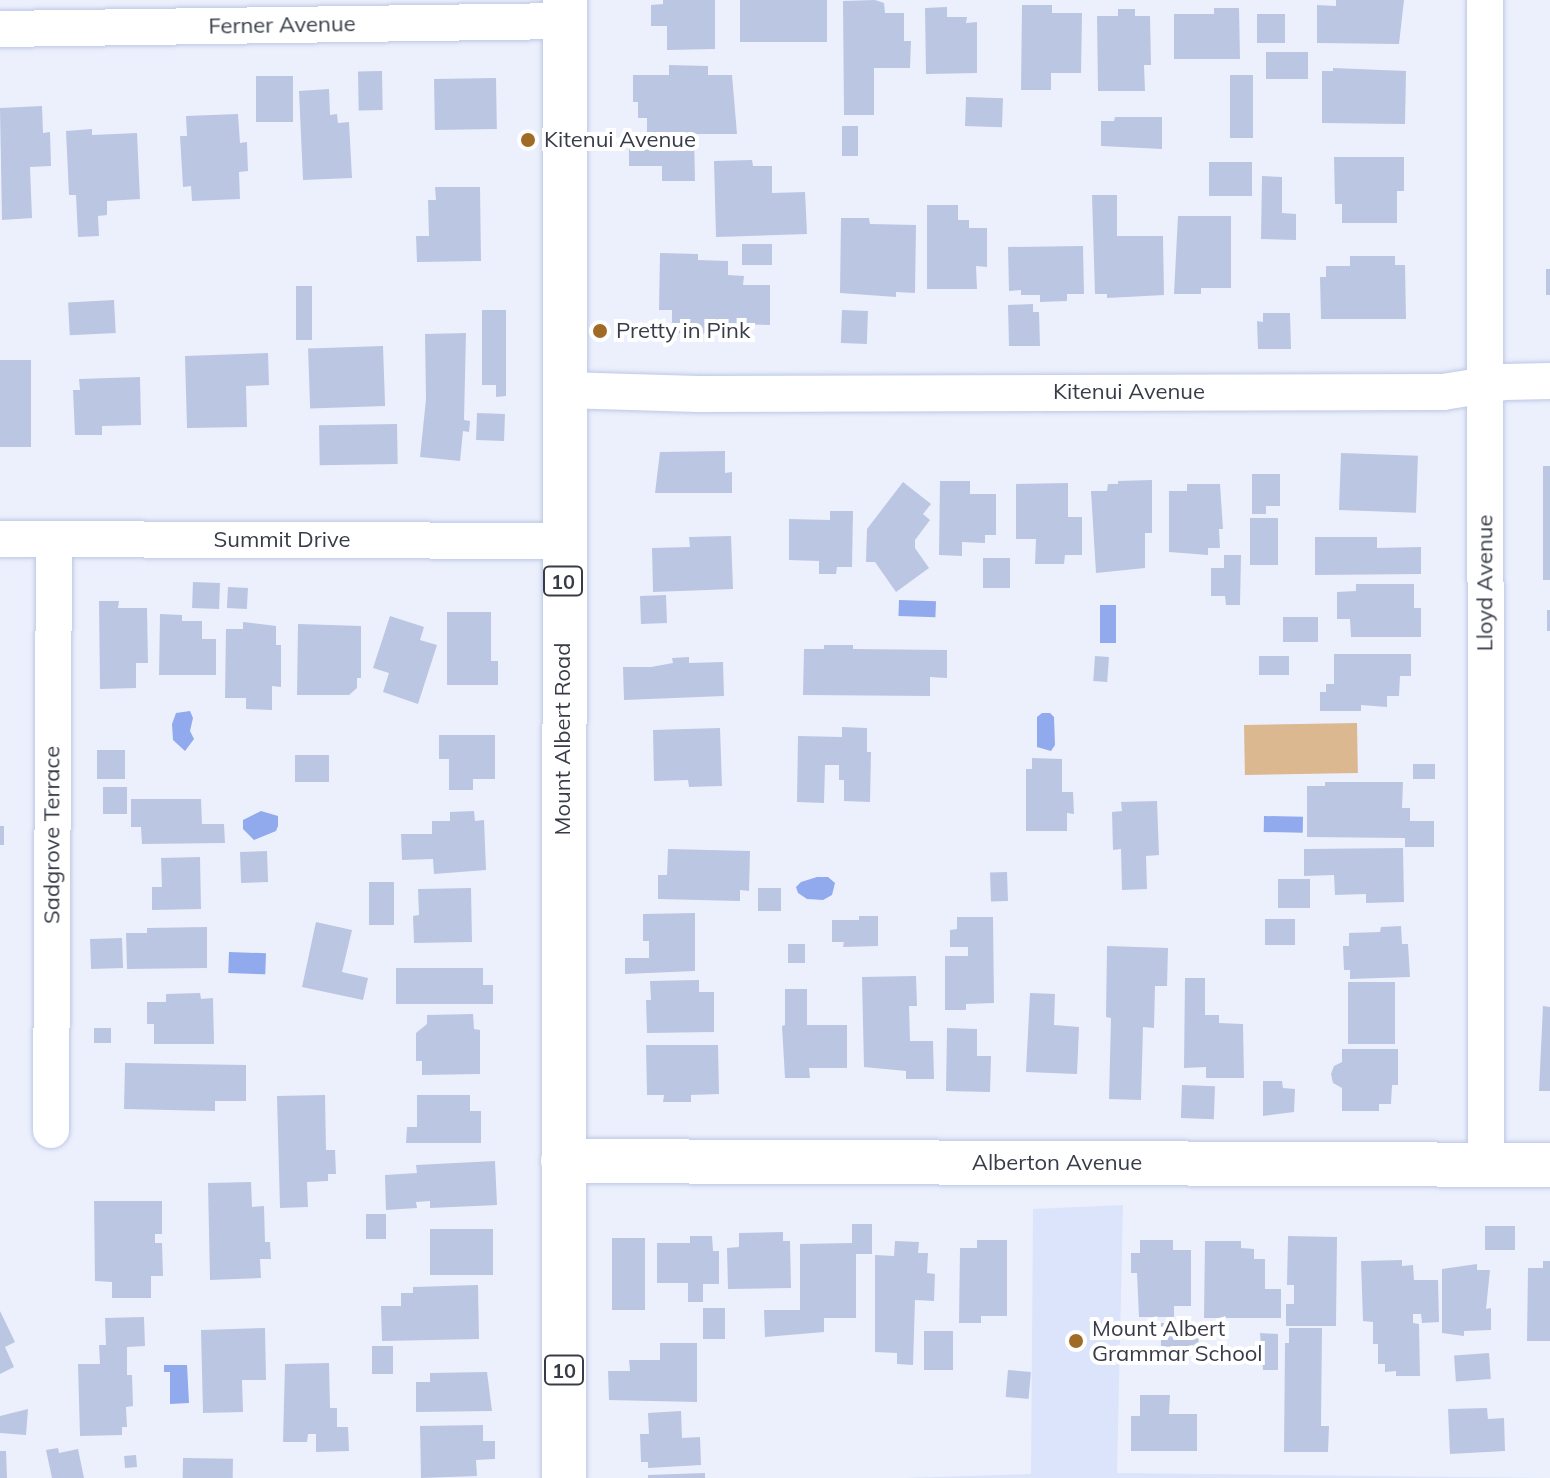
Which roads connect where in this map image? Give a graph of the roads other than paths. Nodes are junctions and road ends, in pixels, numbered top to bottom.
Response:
1 (1485, 0) edge
2 (565, 11) edge
3 (0, 29) edge
4 (1550, 381) edge
5 (1485, 386) junction
6 (564, 390) junction
7 (0, 539) edge
8 (54, 540) junction
9 (563, 541) junction
10 (51, 1130) dead end
11 (563, 1161) junction
12 (1486, 1165) junction
13 (1550, 1165) edge
14 (564, 1478) edge

1 - 5 street, Lloyd Avenue
2 - 3 street, Ferner Avenue
2 - 6 main road, Mount Albert Road / 10
4 - 5 street, Kitenui Avenue
5 - 6 street, Kitenui Avenue
5 - 12 street, Lloyd Avenue
6 - 9 main road, Mount Albert Road / 10
7 - 8 street, Summit Drive
8 - 9 street, Summit Drive
8 - 10 street, Sadgrove Terrace
9 - 11 main road, Mount Albert Road / 10
11 - 12 main road, Alberton Avenue
11 - 14 main road, Mount Albert Road / 10
12 - 13 main road, Alberton Avenue

